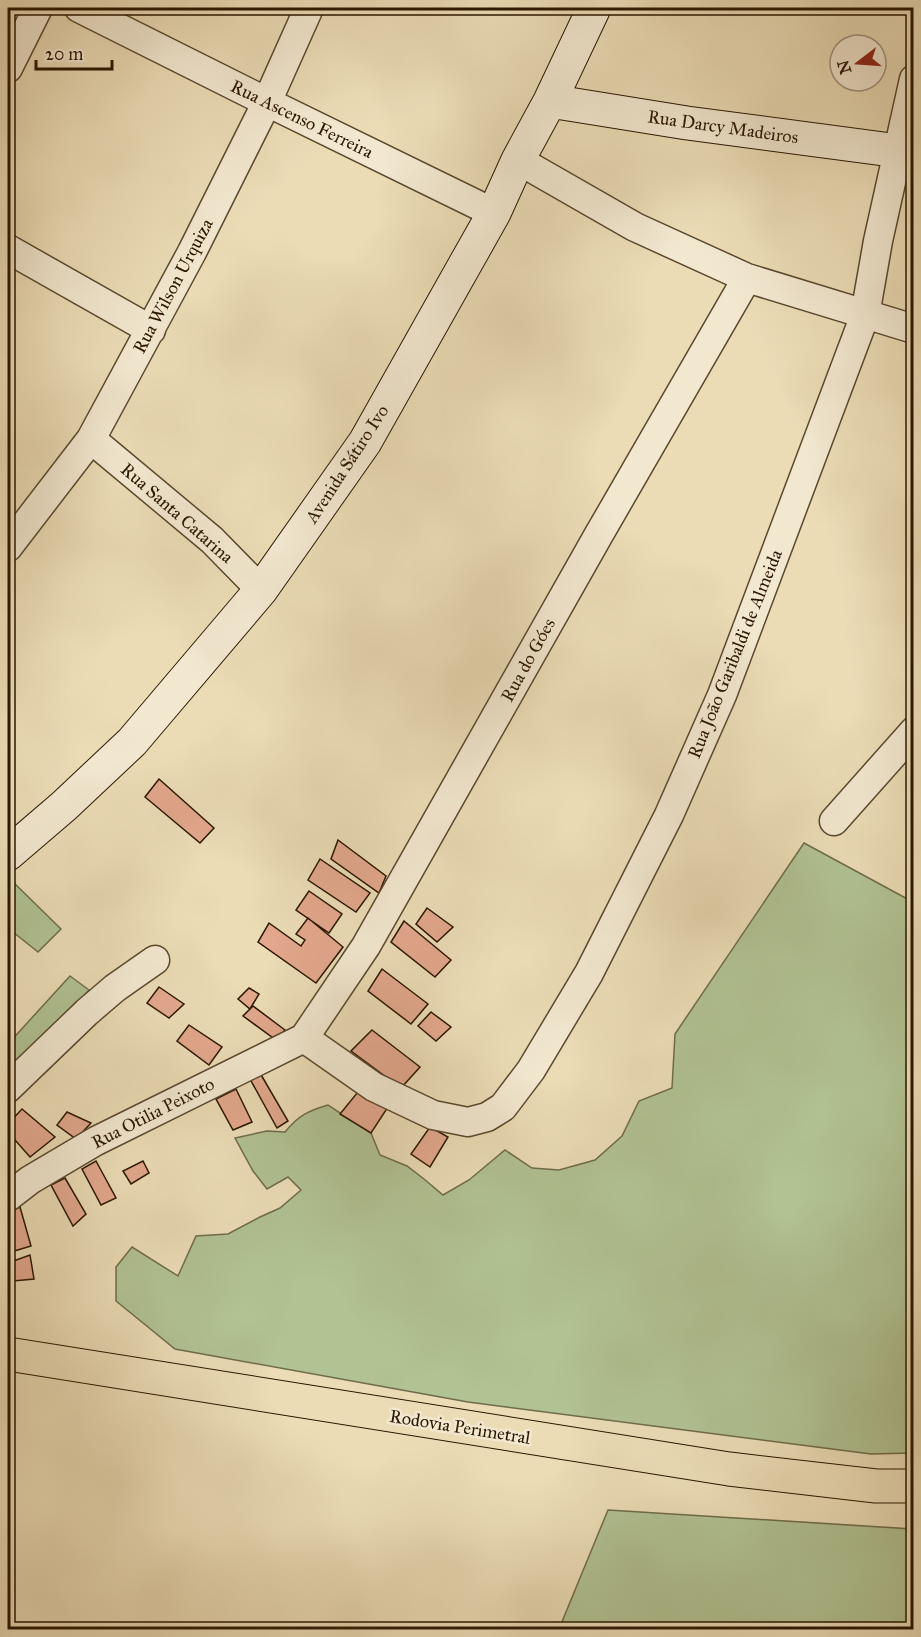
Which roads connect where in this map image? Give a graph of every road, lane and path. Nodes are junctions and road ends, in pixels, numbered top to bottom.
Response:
1 (38, 8) edge
2 (79, 8) edge
3 (309, 8) edge
4 (594, 8) edge
5 (8, 68) edge
6 (914, 79) edge
7 (550, 101) junction
8 (267, 102) junction
9 (905, 152) edge
10 (518, 160) junction
11 (494, 213) junction
12 (8, 249) edge
13 (747, 278) junction
14 (865, 315) junction
15 (914, 329) edge
16 (151, 330) junction
17 (91, 439) junction
18 (8, 547) edge
19 (261, 590) junction
20 (914, 731) edge
21 (834, 821) dead end
22 (8, 854) edge
23 (155, 960) dead end
24 (303, 1038) junction
25 (8, 1088) edge
26 (8, 1197) edge
27 (8, 1354) edge
28 (914, 1486) edge

1 - 5 street
2 - 8 street, Rua Ascenso Ferreira
3 - 8 street, Rua Wilson Urquiza
4 - 7 main road, Avenida Sátiro Ivo
6 - 9 street, Rua João Garibaldi de Almeida
7 - 9 main road, Rua Darcy Madeiros
7 - 10 main road, Avenida Sátiro Ivo
8 - 11 street, Rua Ascenso Ferreira
8 - 16 street, Rua Wilson Urquiza
9 - 14 street, Rua João Garibaldi de Almeida
10 - 11 main road, Avenida Sátiro Ivo
10 - 13 street
11 - 19 main road, Avenida Sátiro Ivo
12 - 16 street
13 - 14 street
13 - 24 street, Rua do Góes
14 - 15 street
14 - 24 street, Rua João Garibaldi de Almeida
16 - 17 street, Rua Wilson Urquiza
17 - 18 street, Rua Wilson Urquiza
17 - 19 street, Rua Santa Catarina
19 - 22 main road, Avenida Sátiro Ivo
20 - 21 street
23 - 25 street
24 - 26 street, Rua Otilia Peixoto
27 - 28 main road, Rodovia Perimetral

